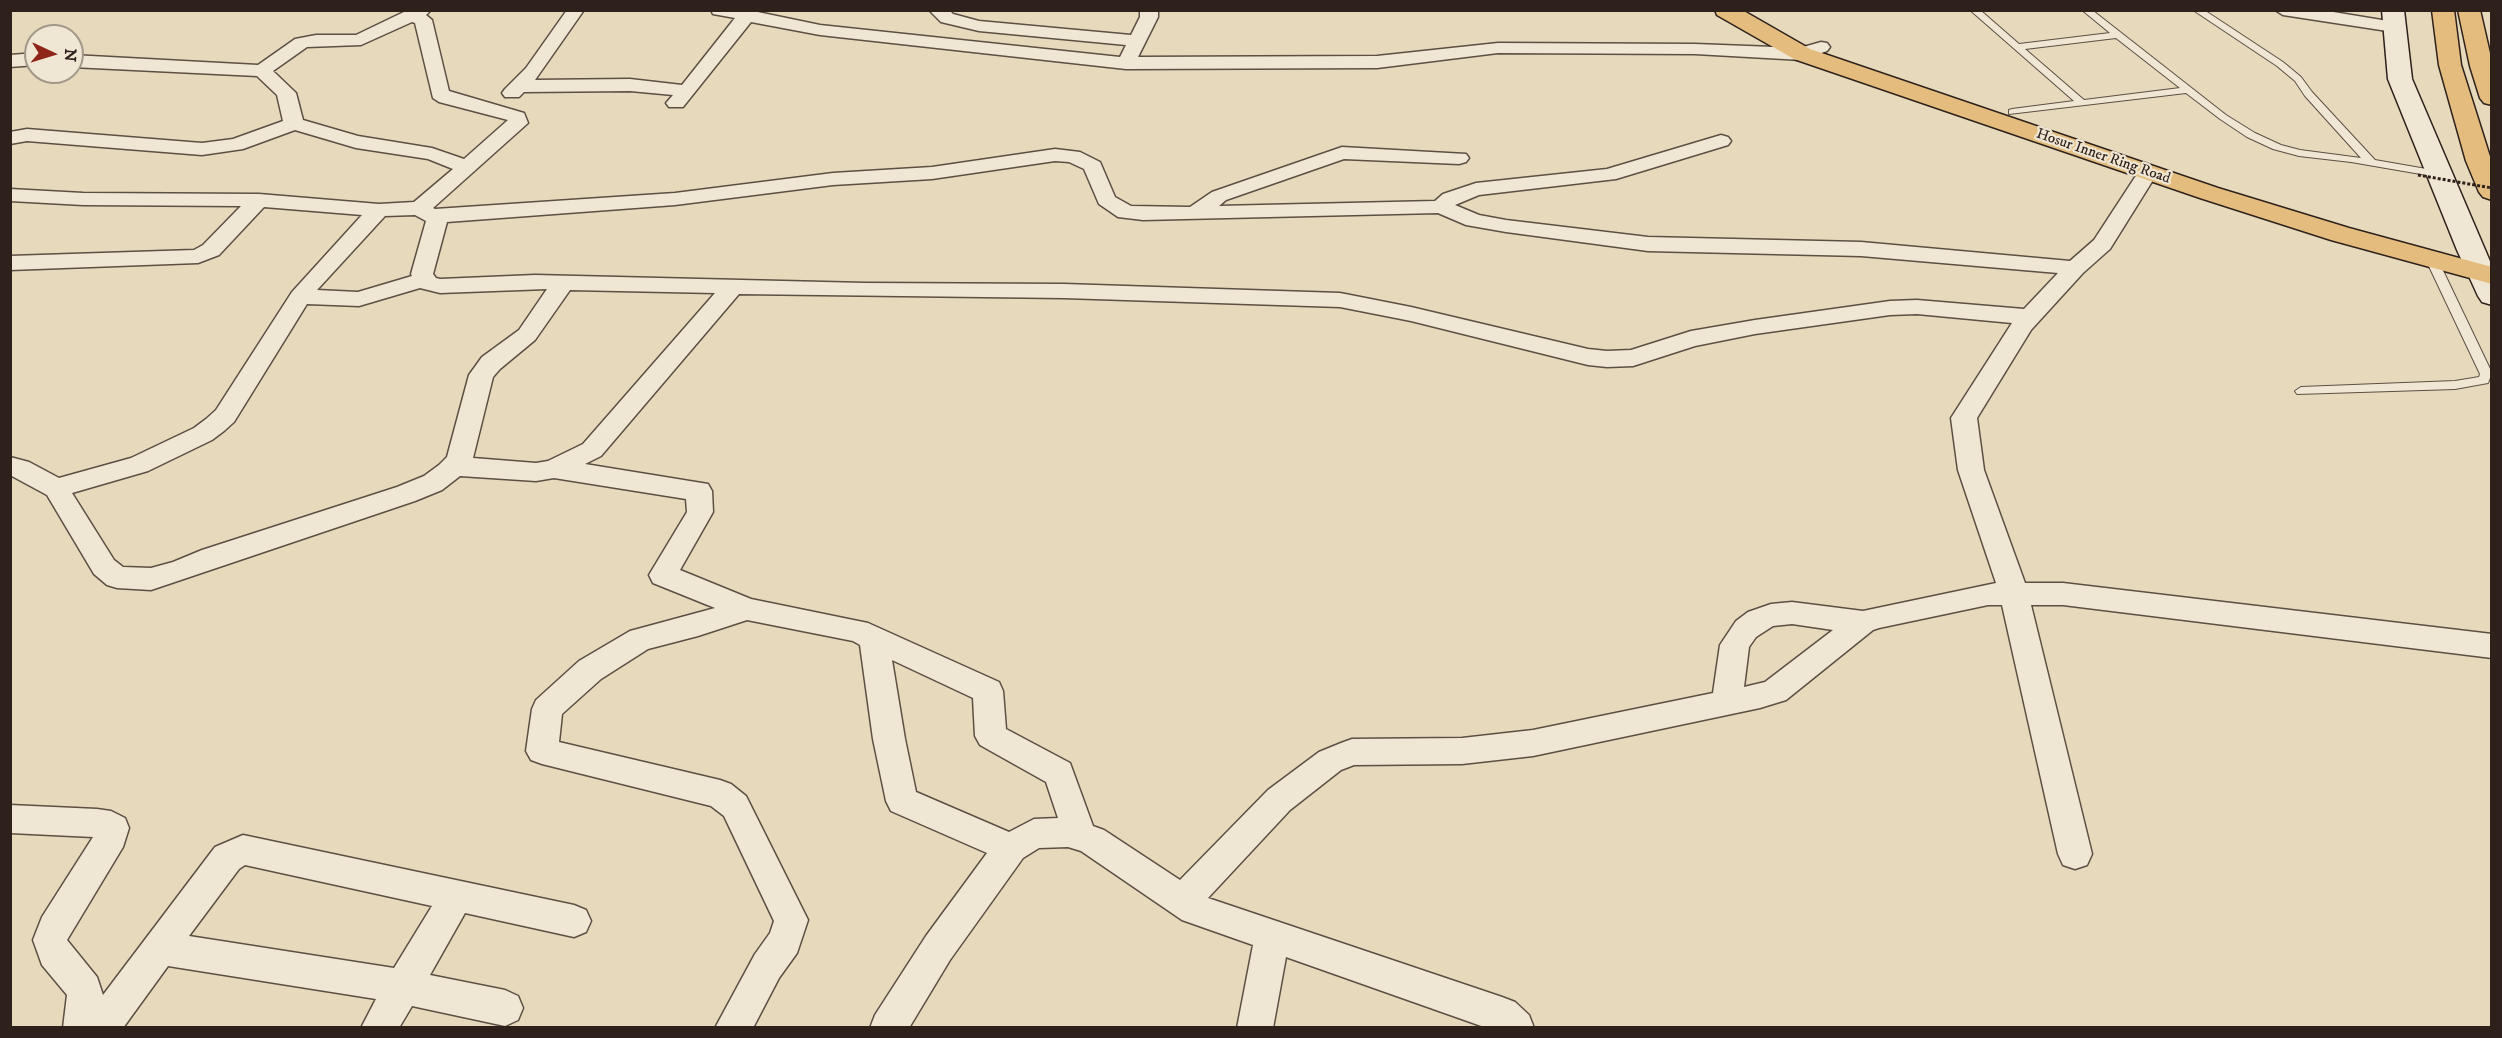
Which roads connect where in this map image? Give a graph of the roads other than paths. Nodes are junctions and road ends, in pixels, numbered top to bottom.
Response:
1 (576, 10) edge
2 (937, 10) edge
3 (1149, 10) edge
4 (1725, 10) edge
5 (1749, 10) edge
6 (1974, 10) edge
7 (2086, 10) edge
8 (2197, 10) edge
9 (2283, 10) edge
10 (2443, 10) edge
11 (2469, 10) edge
12 (731, 12) edge
13 (417, 13) edge
14 (2394, 19) edge
15 (2117, 35) junction
16 (1137, 41) junction
17 (2016, 47) junction
18 (1811, 51) junction
19 (84, 62) edge
20 (1126, 63) junction
21 (262, 71) junction
22 (521, 86) junction
23 (2186, 90) junction
24 (687, 91) junction
25 (2492, 98) edge
26 (2081, 102) junction
27 (673, 106) dead end
28 (487, 107) junction
29 (2012, 112) junction
30 (294, 124) junction
31 (10, 138) edge
32 (1721, 141) dead end
33 (1459, 158) dead end
34 (2371, 162) junction
35 (468, 168) junction
36 (2148, 172) junction
37 (2428, 174) junction
38 (2492, 190) edge
39 (10, 195) edge
40 (259, 200) junction
41 (1441, 207) junction
42 (380, 210) junction
43 (429, 212) junction
44 (1194, 213) junction
45 (2432, 260) junction
46 (10, 263) edge
47 (2075, 268) junction
48 (2485, 270) edge
49 (424, 280) junction
50 (563, 283) junction
51 (733, 287) junction
52 (300, 297) junction
53 (2030, 317) junction
54 (2301, 390) dead end
55 (10, 466) edge
56 (454, 466) junction
57 (554, 470) junction
58 (56, 488) junction
59 (2014, 593) junction
60 (747, 609) junction
61 (1863, 622) junction
62 (874, 638) junction
63 (2492, 646) edge
64 (1727, 703) junction
65 (10, 819) edge
66 (1080, 836) junction
67 (1011, 848) junction
68 (2075, 854) dead end
69 (456, 896) junction
70 (1183, 900) junction
71 (574, 921) dead end
72 (1272, 935) junction
73 (159, 948) junction
74 (405, 987) junction
75 (505, 1008) dead end
76 (81, 1028) edge
77 (100, 1028) edge
78 (379, 1028) edge
79 (733, 1028) edge
80 (888, 1028) edge
81 (1255, 1028) edge
82 (1516, 1028) edge

1 - 22 street
2 - 16 street
3 - 16 street
4 - 18 main road, Hosur Inner Ring Road
5 - 18 main road, Hosur Inner Ring Road
6 - 17 lane
7 - 15 lane
8 - 34 lane
9 - 14 street
10 - 38 main road
11 - 25 main road
12 - 20 street
12 - 24 street
13 - 21 street
13 - 28 street
14 - 37 street
15 - 17 lane
15 - 23 lane
16 - 20 street
17 - 26 lane
18 - 20 street
18 - 29 main road, Hosur Inner Ring Road
18 - 36 main road, Hosur Inner Ring Road
19 - 21 street
21 - 30 street
22 - 24 street
22 - 28 street
23 - 26 lane
23 - 34 lane
24 - 27 street
26 - 29 lane
28 - 35 street
29 - 48 main road, Hosur Inner Ring Road
30 - 31 street
30 - 35 street
32 - 41 street
33 - 44 street
34 - 37 lane
35 - 43 street
36 - 45 main road, Hosur Inner Ring Road
36 - 47 street
37 - 48 street
39 - 40 street
40 - 42 street
40 - 46 street
41 - 44 street
41 - 47 street
42 - 43 street
42 - 52 street
43 - 44 street
43 - 49 street
45 - 48 main road, Hosur Inner Ring Road
45 - 54 lane
47 - 53 street
49 - 50 street
49 - 52 street
50 - 51 street
50 - 56 street
51 - 53 street
51 - 57 street
52 - 58 street
53 - 59 street
55 - 58 street
56 - 57 street
56 - 58 street
57 - 60 street
59 - 61 street
59 - 63 street
59 - 68 street
60 - 62 street
60 - 79 street
61 - 64 street
61 - 64 street
62 - 66 street
62 - 67 street
64 - 70 street
65 - 76 street
66 - 67 street
66 - 70 street
67 - 80 street
69 - 71 street
69 - 73 street
69 - 74 street
70 - 72 street
72 - 81 street
72 - 82 street
73 - 74 street
73 - 77 street
74 - 75 street
74 - 78 street

